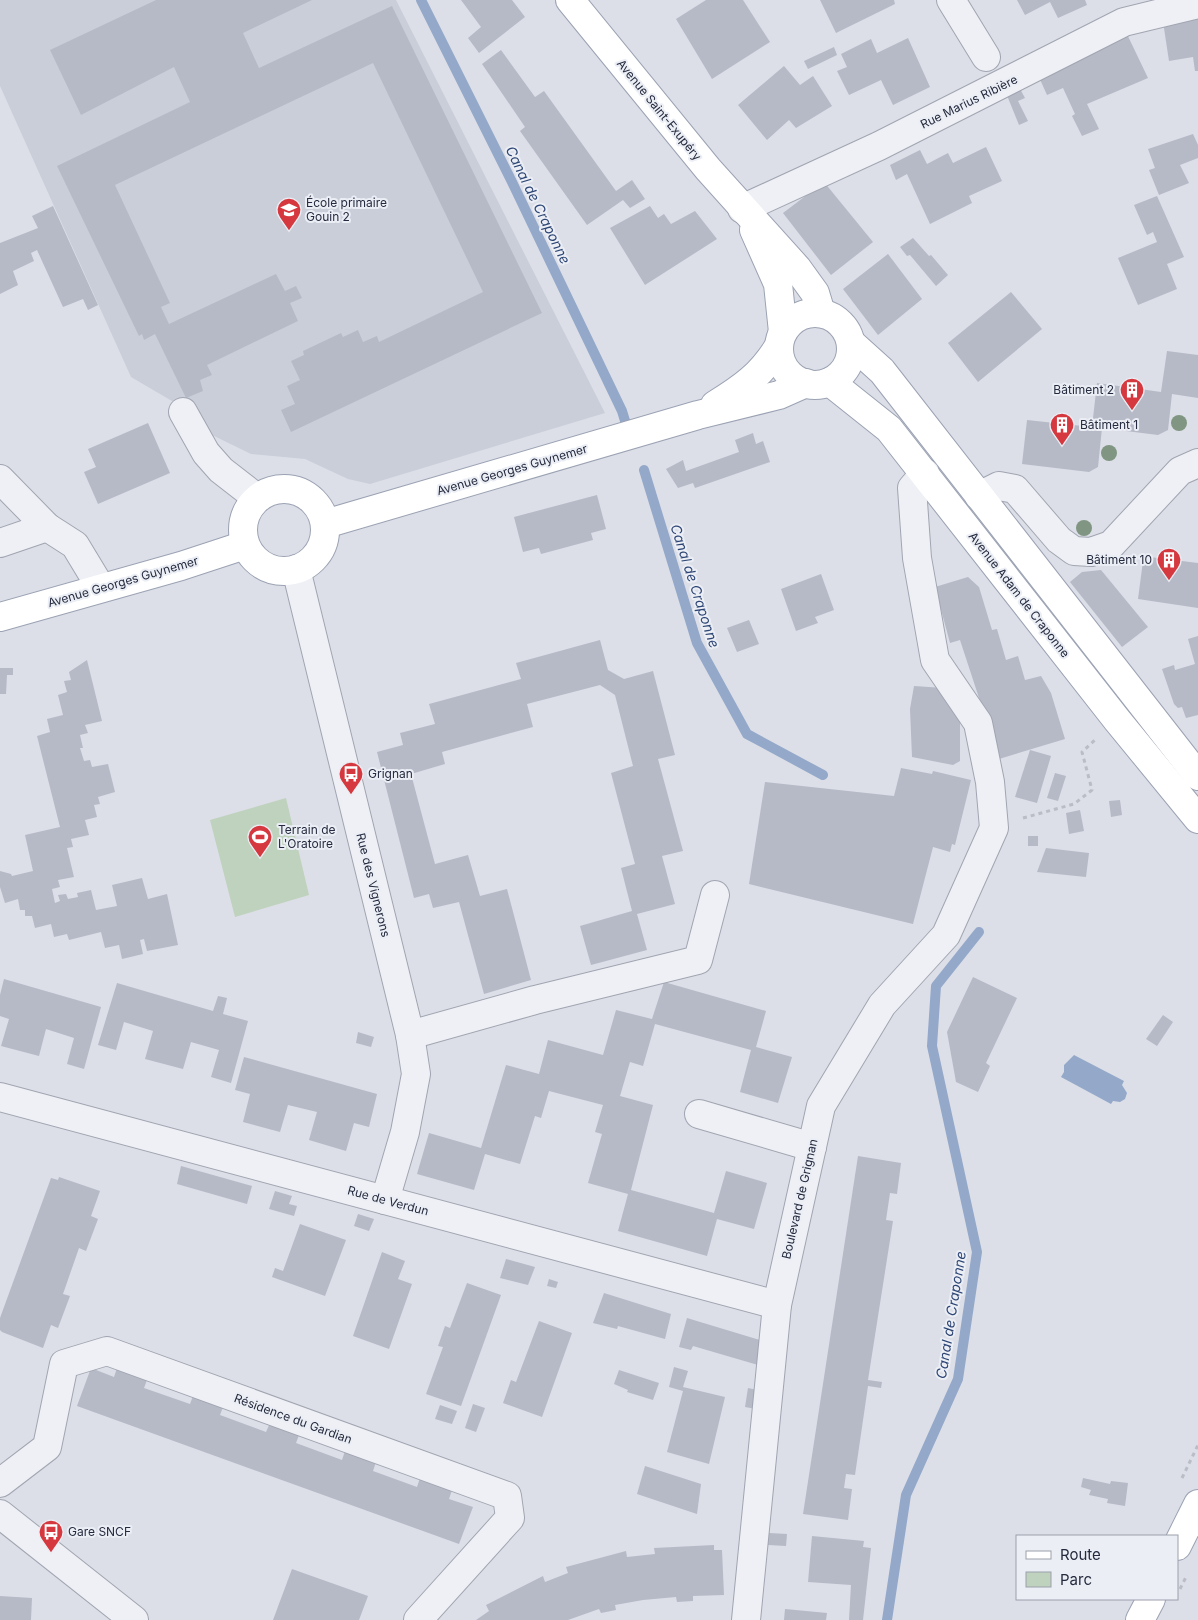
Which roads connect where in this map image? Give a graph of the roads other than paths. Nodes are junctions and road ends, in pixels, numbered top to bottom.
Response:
1 (570, 0) edge
2 (951, 0) edge
3 (1198, 4) edge
4 (986, 57) dead end
5 (746, 214) junction
6 (821, 313) junction
7 (781, 339) junction
8 (851, 343) junction
9 (818, 383) junction
10 (183, 412) dead end
11 (698, 415) junction
12 (1198, 463) edge
13 (925, 473) junction
14 (0, 479) edge
15 (979, 496) junction
16 (257, 498) junction
17 (326, 524) junction
18 (47, 527) junction
19 (0, 543) edge
20 (246, 546) junction
21 (296, 570) junction
22 (101, 588) junction
23 (0, 617) edge
24 (1198, 776) edge
25 (1198, 819) edge
26 (715, 895) dead end
27 (410, 1035) junction
28 (0, 1097) edge
29 (699, 1114) dead end
30 (812, 1147) junction
31 (385, 1200) junction
32 (776, 1305) junction
33 (0, 1482) edge
34 (1198, 1504) edge
35 (0, 1514) edge
36 (1178, 1544) edge
37 (1150, 1600) edge
38 (134, 1620) edge
39 (418, 1620) edge
40 (746, 1620) edge
41 (1140, 1620) edge

1 - 5 main road, Avenue Saint-Exupéry
2 - 4 street
3 - 5 street, Rue Marius Ribière
5 - 6 main road
5 - 7 main road
6 - 7 main road
6 - 8 main road
7 - 9 main road
7 - 11 main road
8 - 9 main road
8 - 15 main road
9 - 11 main road
9 - 13 main road, Avenue Adam de Craponne
10 - 16 street
11 - 17 main road, Avenue Georges Guynemer
12 - 15 street
13 - 25 main road, Avenue Adam de Craponne
13 - 30 street, Boulevard de Grignan
14 - 18 street
15 - 24 main road
16 - 17 main road
16 - 20 main road
17 - 21 main road
18 - 19 street
18 - 22 street
20 - 21 main road
20 - 22 main road, Avenue Georges Guynemer
21 - 27 street, Rue des Vignerons
22 - 23 main road, Avenue Georges Guynemer
26 - 27 street
27 - 31 street, Rue des Vignerons
28 - 31 street, Rue de Verdun
29 - 30 street
30 - 32 street, Boulevard de Grignan
31 - 32 street, Rue de Verdun
32 - 40 street, Boulevard de Grignan
33 - 39 street, Résidence du Gardian
34 - 36 main road
35 - 38 street
37 - 41 main road

